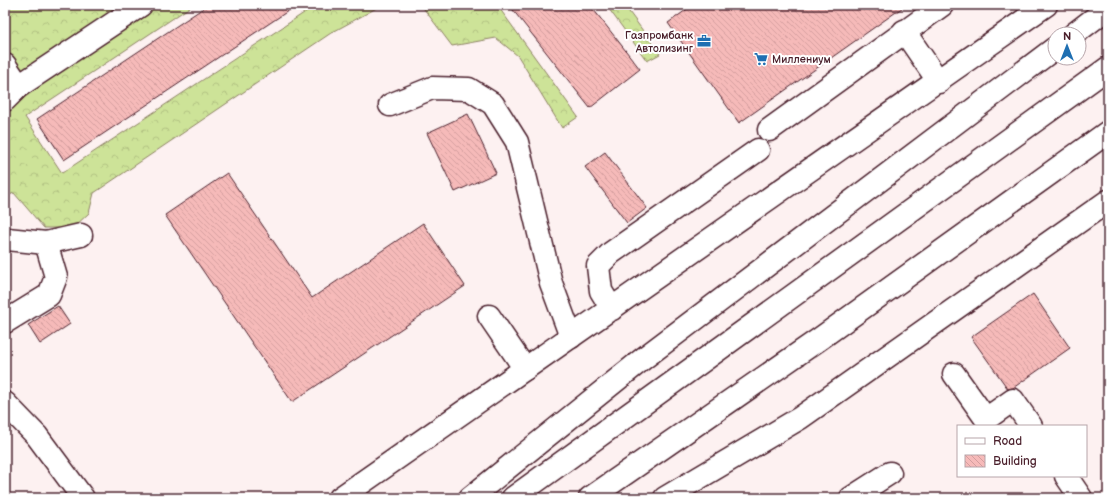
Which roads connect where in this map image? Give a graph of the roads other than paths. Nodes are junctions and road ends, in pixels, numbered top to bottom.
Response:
1 (141, 5) edge
2 (942, 5) edge
3 (1046, 5) edge
4 (1108, 8) edge
5 (1084, 26) edge
6 (904, 31) junction
7 (1047, 54) edge
8 (5, 65) edge
9 (1108, 68) edge
10 (939, 82) junction
11 (12, 93) edge
12 (390, 106) dead end
13 (769, 130) dead end
14 (1108, 132) edge
15 (758, 150) dead end
16 (1108, 201) edge
17 (81, 235) dead end
18 (6, 236) edge
19 (46, 243) junction
20 (612, 309) junction
21 (489, 316) dead end
22 (5, 322) edge
23 (571, 337) junction
24 (525, 369) junction
25 (954, 374) dead end
26 (5, 403) edge
27 (1030, 425) edge
28 (890, 473) dead end
29 (1067, 477) edge
30 (83, 498) edge
31 (340, 498) edge
32 (470, 498) edge
33 (513, 498) edge
34 (590, 498) edge
35 (665, 498) edge
36 (850, 498) edge
37 (1081, 498) edge

1 - 11 main road
2 - 6 main road
3 - 10 main road
4 - 5 main road
6 - 10 main road
6 - 13 main road
7 - 32 main road
8 - 11 main road
9 - 33 main road
10 - 20 main road
12 - 23 main road
14 - 34 main road
15 - 20 main road
16 - 35 main road
17 - 19 main road
18 - 19 main road
19 - 22 main road
20 - 23 main road
21 - 24 main road
23 - 24 main road
24 - 31 main road
25 - 27 main road
26 - 30 main road
28 - 36 main road
29 - 37 main road

